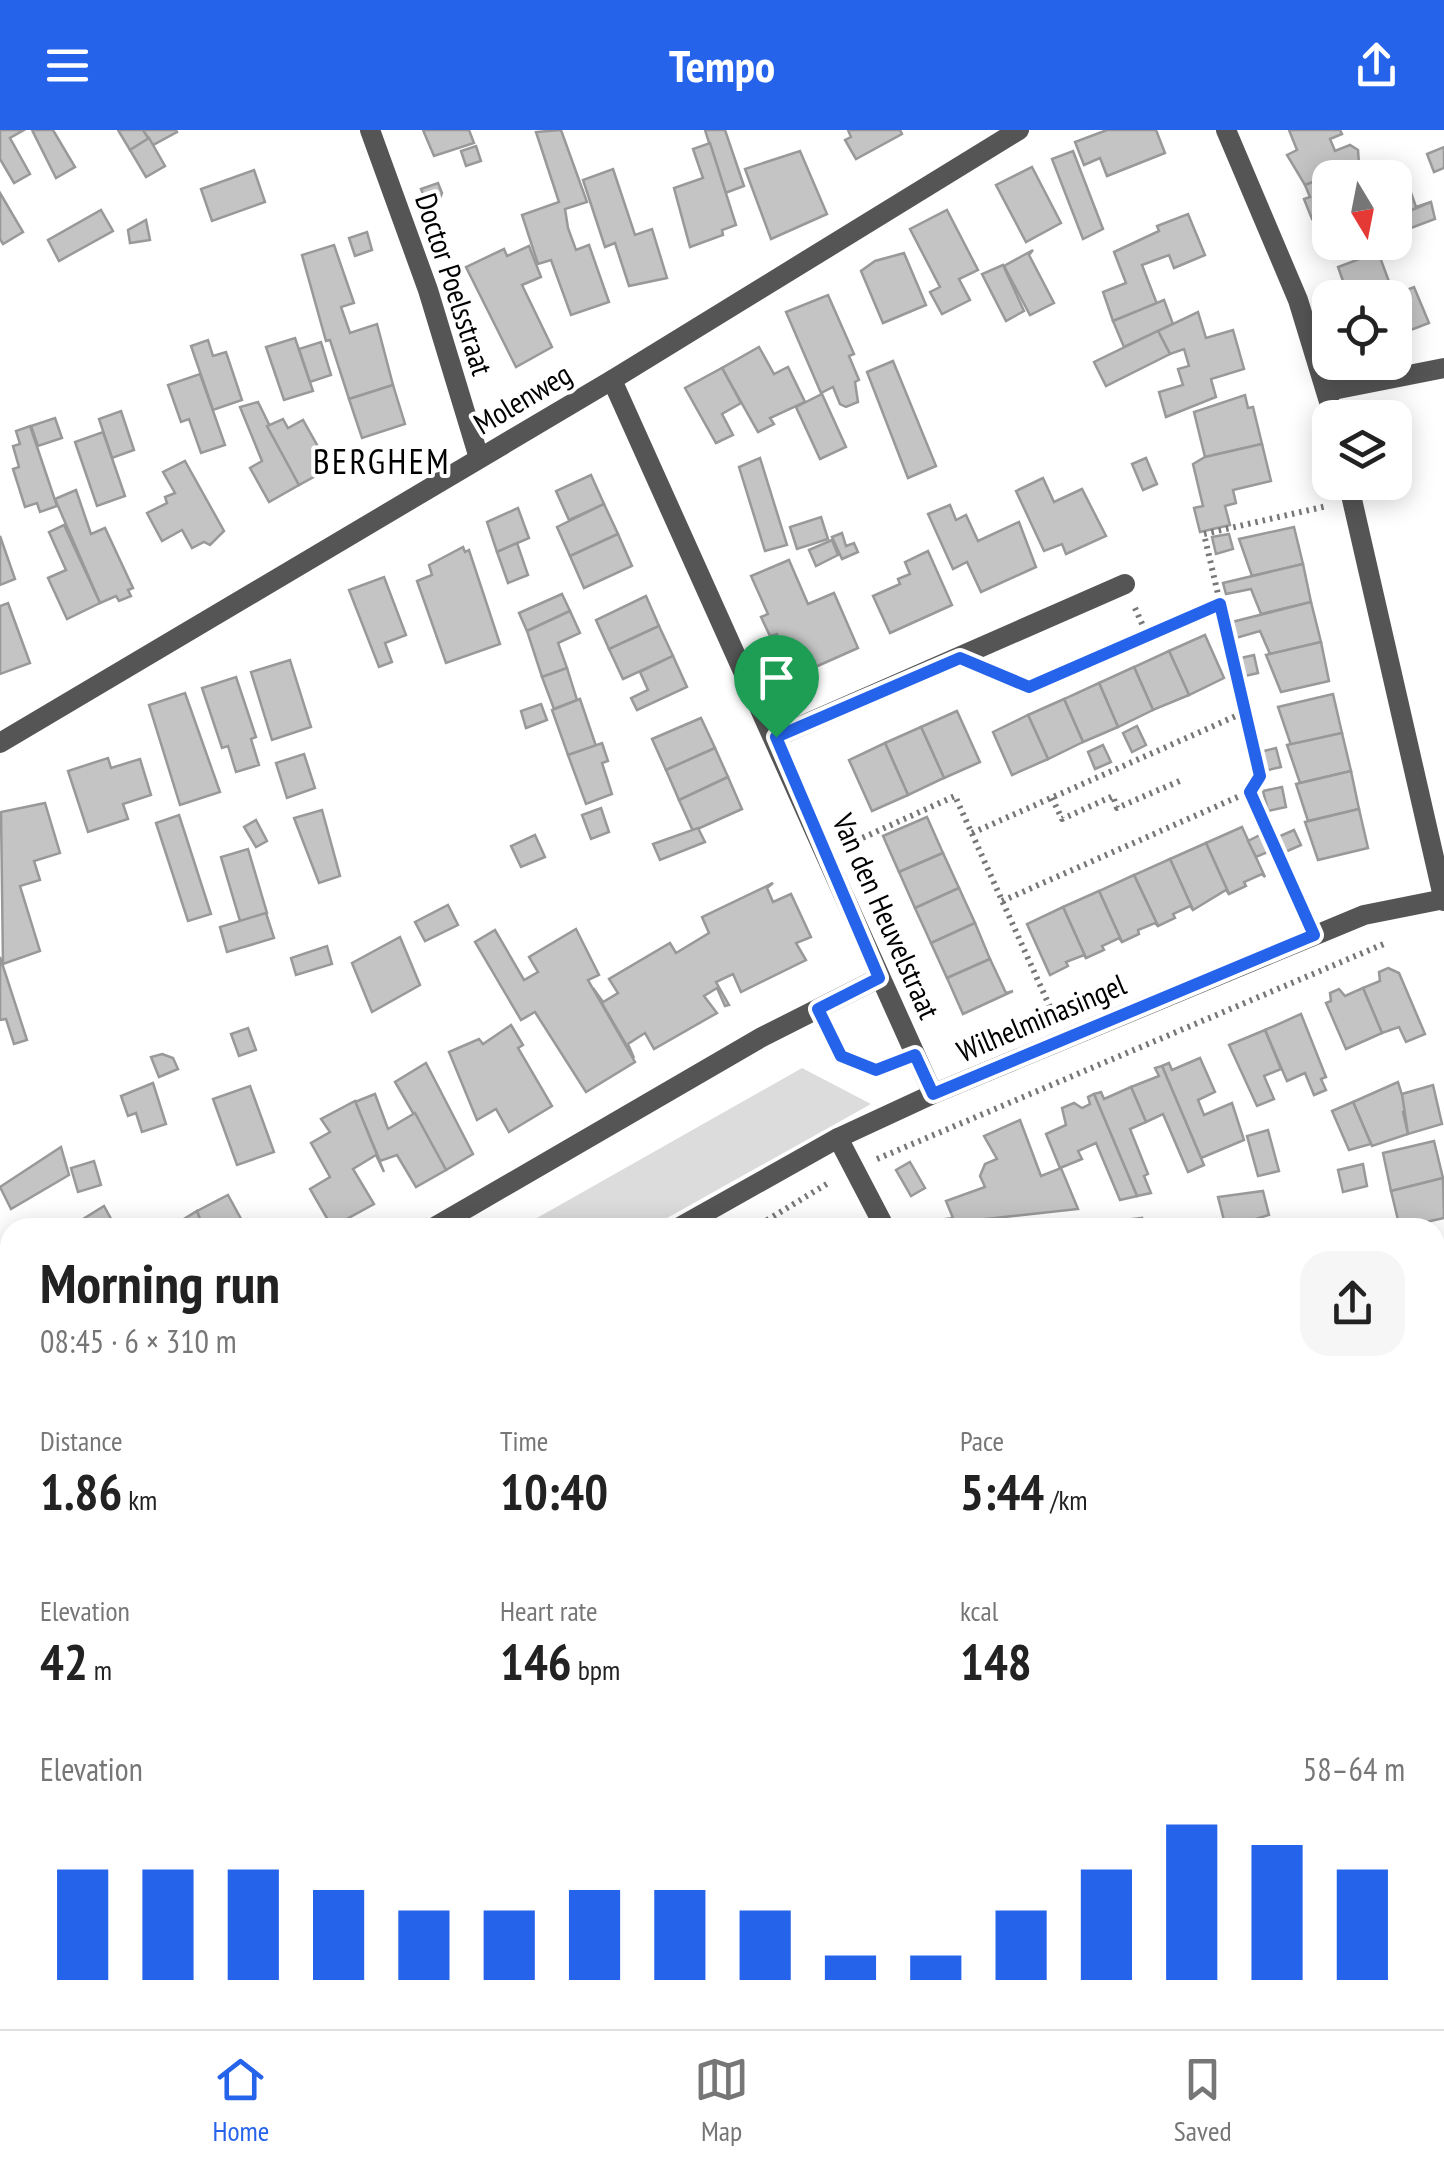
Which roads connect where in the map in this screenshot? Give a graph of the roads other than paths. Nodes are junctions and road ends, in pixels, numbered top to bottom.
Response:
1 (370, 130) edge
2 (1019, 130) edge
3 (1226, 130) edge
4 (1444, 368) edge
5 (612, 380) junction
6 (1328, 391) junction
7 (1330, 400) edge
8 (480, 458) junction
9 (1352, 500) edge
10 (1125, 584) dead end
11 (776, 737) junction
12 (0, 742) edge
13 (1444, 900) edge
14 (879, 978) junction
15 (933, 1094) junction
16 (838, 1138) junction
17 (451, 1218) edge
18 (696, 1218) edge
19 (879, 1218) edge

1 - 8 street, Doctor Poelsstraat
2 - 5 street, Molenweg
3 - 6 street
4 - 6 street
5 - 8 street, Molenweg
5 - 11 street, Van den Heuvelstraat
6 - 7 street
8 - 12 street, Molenweg
9 - 13 street
10 - 11 street
11 - 14 street, Van den Heuvelstraat
13 - 15 street, Wilhelminasingel
14 - 15 street, Van den Heuvelstraat
14 - 17 street
15 - 16 street, Wilhelminasingel
16 - 18 street, Wilhelminasingel
16 - 19 street

